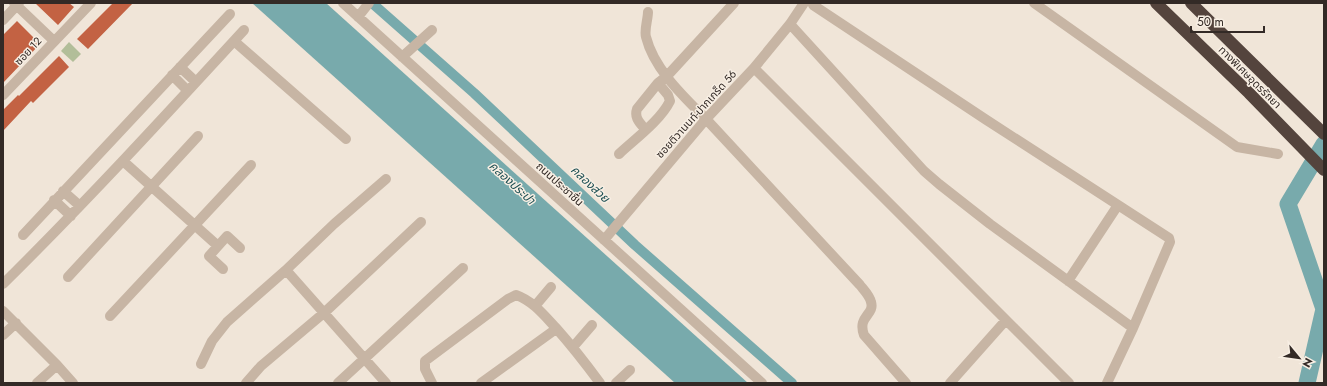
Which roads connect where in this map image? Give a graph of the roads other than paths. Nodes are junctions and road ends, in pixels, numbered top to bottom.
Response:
1 (91, 3) edge
2 (343, 3) edge
3 (369, 3) edge
4 (734, 3) edge
5 (804, 3) edge
6 (813, 3) edge
7 (1034, 3) edge
8 (1156, 3) edge
9 (1191, 3) edge
10 (17, 4) edge
11 (648, 12) dead end
12 (230, 14) dead end
13 (358, 17) junction
14 (3, 20) edge
15 (790, 24) junction
16 (244, 30) dead end
17 (432, 30) dead end
18 (54, 41) junction
19 (234, 41) junction
20 (402, 57) junction
21 (180, 67) junction
22 (754, 68) junction
23 (172, 76) junction
24 (667, 76) junction
25 (196, 82) junction
26 (658, 83) junction
27 (188, 91) junction
28 (3, 95) edge
29 (706, 118) junction
30 (645, 130) junction
31 (1324, 134) edge
32 (198, 136) dead end
33 (346, 139) dead end
34 (619, 154) dead end
35 (1278, 154) dead end
36 (123, 161) junction
37 (251, 165) dead end
38 (1324, 170) edge
39 (386, 179) dead end
40 (152, 186) junction
41 (63, 191) junction
42 (54, 200) junction
43 (1118, 205) junction
44 (80, 206) junction
45 (71, 216) junction
46 (421, 222) dead end
47 (195, 226) junction
48 (23, 234) dead end
49 (604, 240) junction
50 (218, 246) junction
51 (240, 248) dead end
52 (463, 268) dead end
53 (222, 269) dead end
54 (286, 270) junction
55 (68, 277) dead end
56 (1068, 281) junction
57 (3, 284) edge
58 (551, 287) dead end
59 (535, 306) junction
60 (3, 311) edge
61 (324, 312) junction
62 (110, 316) dead end
63 (1006, 320) junction
64 (16, 323) junction
65 (592, 324) dead end
66 (1133, 328) junction
67 (556, 329) junction
68 (3, 335) edge
69 (573, 347) junction
70 (364, 359) junction
71 (201, 364) dead end
72 (57, 365) junction
73 (630, 370) dead end
74 (37, 383) edge
75 (73, 383) edge
76 (246, 383) edge
77 (338, 383) edge
78 (386, 383) edge
79 (432, 383) edge
80 (481, 383) edge
81 (600, 383) edge
82 (616, 383) edge
83 (762, 383) edge
84 (906, 383) edge
85 (950, 383) edge
86 (1069, 383) edge
87 (1107, 383) edge

1 - 18 street, ซอย 12
2 - 13 street, ถนนประชาชื่น
3 - 13 street
4 - 24 street
5 - 15 street, ซอยติวานนท์-ปากเกร็ด 56
6 - 43 street
7 - 35 street
8 - 38 highway, ทางพิเศษอุดรรัถยา
9 - 31 highway, ทางพิเศษอุดรรัถยา
10 - 14 street
10 - 18 street
11 - 24 street
12 - 21 street
13 - 20 street, ถนนประชาชื่น
15 - 22 street, ซอยติวานนท์-ปากเกร็ด 56
15 - 56 street
16 - 19 street
17 - 20 street
18 - 28 street, ซอย 12
19 - 25 street
19 - 33 street
20 - 49 street, ถนนประชาชื่น
21 - 23 street
21 - 25 street
22 - 29 street, ซอยติวานนท์-ปากเกร็ด 56
22 - 63 street
23 - 27 street
23 - 41 street
24 - 26 street
24 - 29 street
25 - 27 street
26 - 30 street
26 - 30 street
27 - 36 street
29 - 49 street, ซอยติวานนท์-ปากเกร็ด 56
29 - 84 street
30 - 34 street
32 - 40 street
36 - 40 street
36 - 44 street
37 - 47 street
39 - 54 street
40 - 47 street
40 - 55 street
41 - 42 street
41 - 44 street
42 - 45 street
42 - 48 street
43 - 56 street
43 - 66 street
44 - 45 street
45 - 57 street
46 - 61 street
47 - 50 street
47 - 62 street
49 - 83 street, ถนนประชาชื่น
50 - 51 street
50 - 53 street
52 - 70 street
54 - 61 street
54 - 71 street
56 - 66 street
58 - 59 street
59 - 67 street
59 - 79 street
60 - 64 street
61 - 70 street
61 - 76 street
63 - 85 street
63 - 86 street
64 - 68 street
64 - 72 street
65 - 69 street
66 - 87 street
67 - 69 street
67 - 80 street
69 - 81 street
70 - 77 street
70 - 78 street
72 - 74 street
72 - 75 street
73 - 82 street

